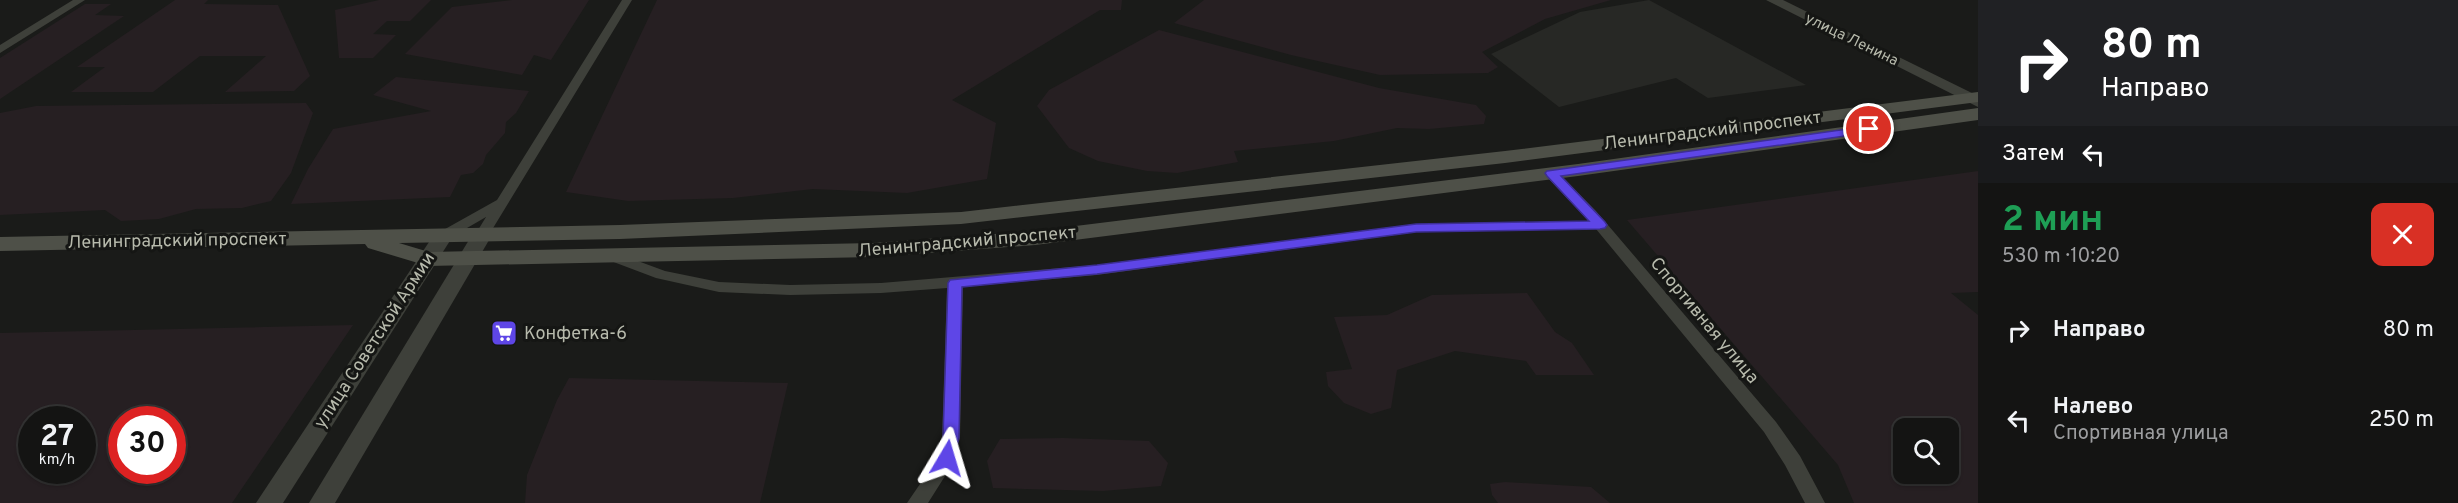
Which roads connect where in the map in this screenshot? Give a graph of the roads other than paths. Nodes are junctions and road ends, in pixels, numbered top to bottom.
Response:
1 (80, 0) edge
2 (627, 0) edge
3 (1773, 0) edge
4 (0, 50) edge
5 (1973, 106) edge
6 (1553, 150) junction
7 (1578, 170) junction
8 (1551, 173) junction
9 (503, 201) junction
10 (1600, 225) junction
11 (482, 235) junction
12 (443, 236) junction
13 (354, 237) junction
14 (0, 244) edge
15 (608, 255) junction
16 (468, 258) junction
17 (428, 259) junction
18 (955, 283) junction
19 (269, 503) edge
20 (322, 503) edge
21 (917, 503) edge
22 (1815, 503) edge

1 - 4 street
2 - 9 street, улица Советской Армии
3 - 5 street, улица Ленина
5 - 6 main road, Ленинградский проспект
5 - 7 main road, Ленинградский проспект
6 - 7 main road
6 - 11 main road, Ленинградский проспект
7 - 8 main road, Ленинградский проспект
8 - 10 street, Спортивная улица
8 - 15 main road, Ленинградский проспект
9 - 11 street, улица Советской Армии
9 - 12 street, улица Советской Армии
10 - 18 street
10 - 22 street, Спортивная улица
11 - 12 main road, Ленинградский проспект
11 - 16 street, улица Советской Армии
12 - 13 main road, Ленинградский проспект
12 - 17 street, улица Советской Армии
13 - 14 main road, Ленинградский проспект
13 - 17 main road, Ленинградский проспект
15 - 16 main road, Ленинградский проспект
15 - 18 street
16 - 17 main road, Ленинградский проспект
16 - 20 street, улица Советской Армии
17 - 19 street, улица Советской Армии
18 - 21 street

